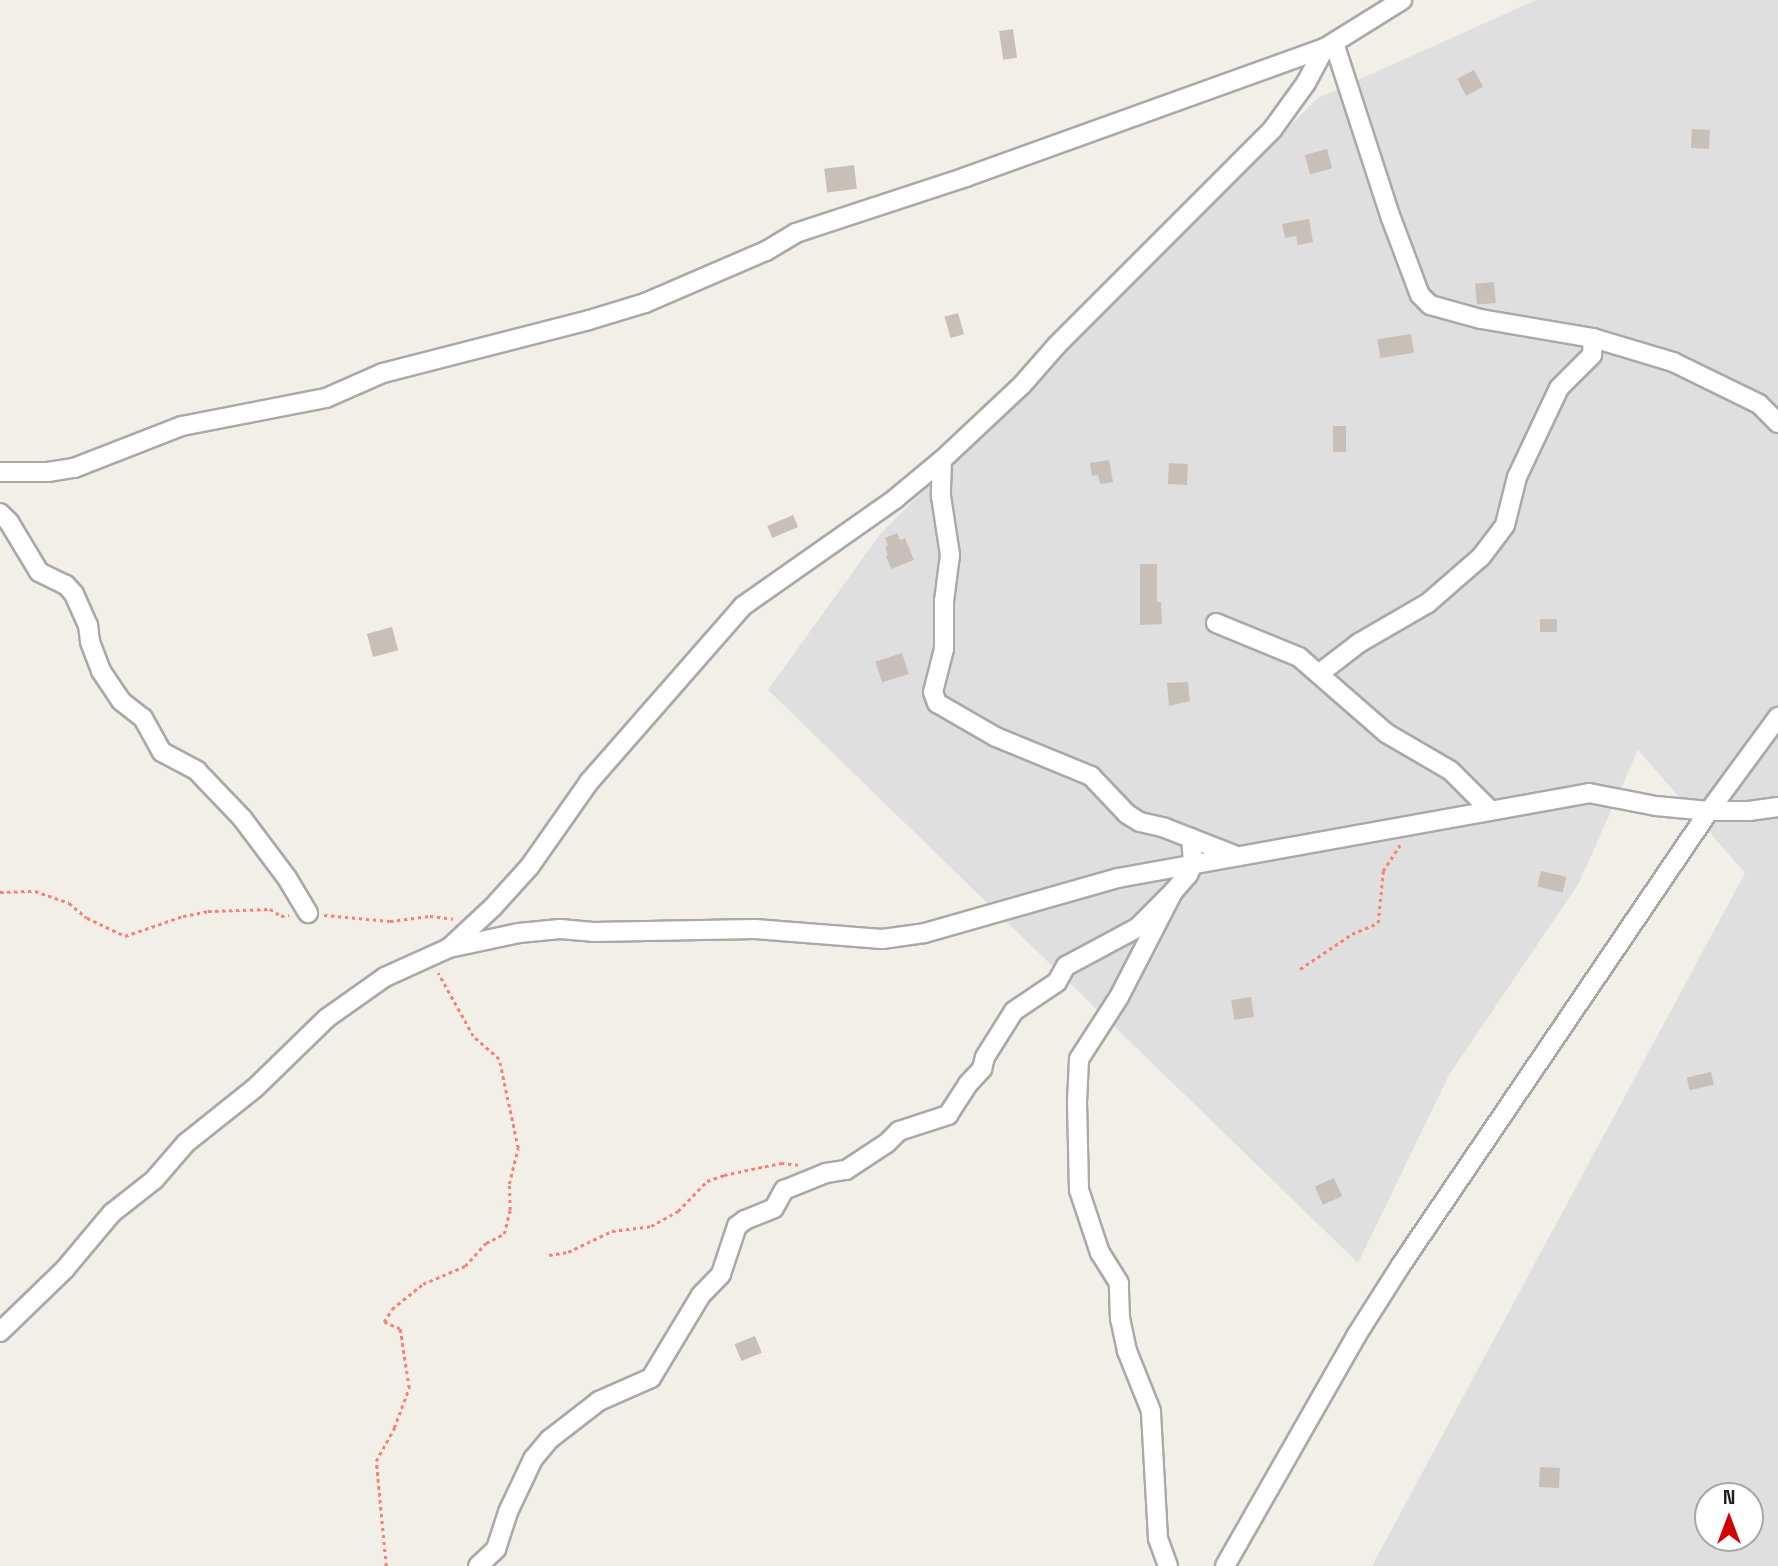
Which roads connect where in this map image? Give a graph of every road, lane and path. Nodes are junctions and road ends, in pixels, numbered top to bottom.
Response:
1 (1402, 0) edge
2 (1330, 46) junction
3 (1593, 338) junction
4 (1778, 424) edge
5 (942, 460) junction
6 (0, 472) edge
7 (0, 513) edge
8 (1216, 623) dead end
9 (1320, 673) junction
10 (1778, 717) edge
11 (1778, 807) edge
12 (1490, 810) junction
13 (1709, 811) junction
14 (1414, 824) junction
15 (1191, 838) junction
16 (1239, 855) junction
17 (1193, 864) junction
18 (0, 892) edge
19 (1173, 892) junction
20 (308, 913) junction
21 (477, 922) junction
22 (449, 948) junction
23 (421, 961) junction
24 (1300, 969) dead end
25 (826, 1173) junction
26 (549, 1255) dead end
27 (0, 1332) edge
28 (386, 1566) edge
29 (478, 1566) edge
30 (1168, 1566) edge
31 (1225, 1566) edge

1 - 2 street
2 - 3 street
2 - 5 street
2 - 6 street
3 - 4 street
3 - 9 street
5 - 15 street
5 - 21 street
7 - 20 street
8 - 9 street
9 - 12 street
10 - 13 street
11 - 13 street
12 - 13 street
12 - 14 street
13 - 31 street
14 - 16 street
14 - 24 path
15 - 16 street
15 - 17 street
16 - 17 street
17 - 19 street
17 - 22 street
18 - 20 path
19 - 25 street
19 - 30 street
20 - 21 path
21 - 22 street
22 - 23 street
23 - 27 street
23 - 28 path
25 - 26 path
25 - 29 street

